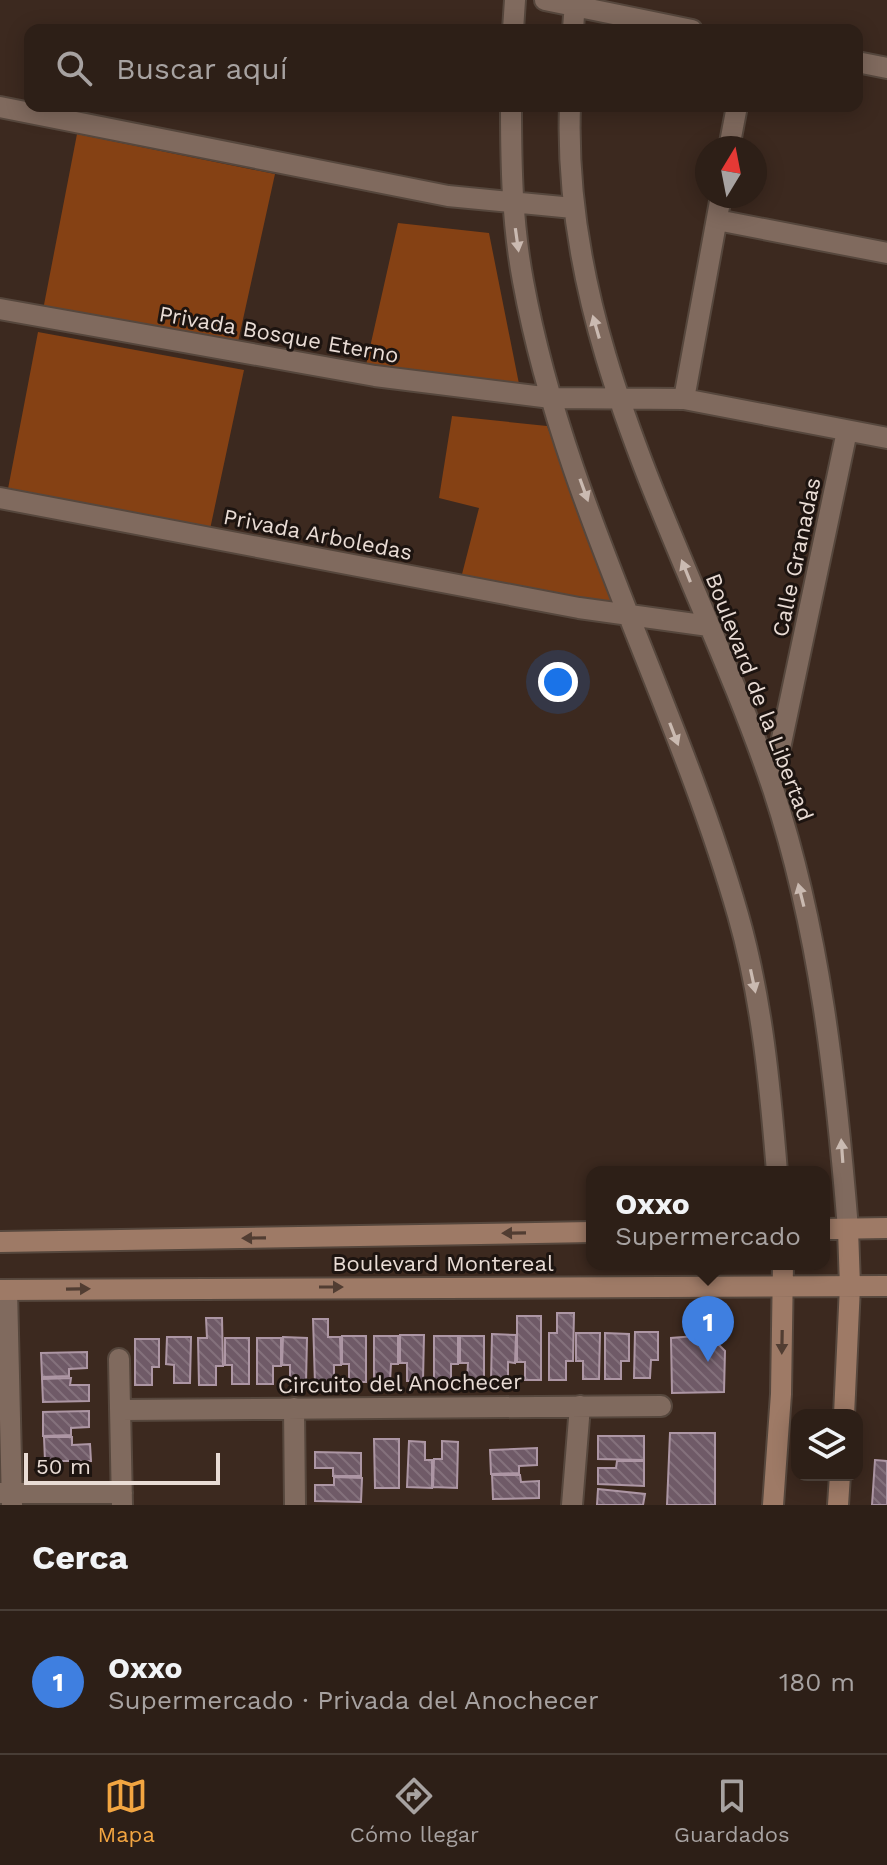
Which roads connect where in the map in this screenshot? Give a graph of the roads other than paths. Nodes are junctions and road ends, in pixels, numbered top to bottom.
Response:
1 (515, 0) edge
2 (545, 0) edge
3 (574, 3) edge
4 (513, 24) edge
5 (573, 24) edge
6 (666, 24) edge
7 (863, 63) edge
8 (887, 68) edge
9 (0, 107) edge
10 (24, 112) edge
11 (25, 112) edge
12 (511, 112) edge
13 (570, 112) edge
14 (736, 112) edge
15 (731, 136) edge
16 (512, 203) junction
17 (573, 208) junction
18 (719, 208) edge
19 (717, 220) junction
20 (887, 253) edge
21 (0, 309) edge
22 (551, 398) junction
23 (617, 399) junction
24 (684, 399) junction
25 (847, 431) junction
26 (887, 438) edge
27 (0, 498) edge
28 (628, 615) junction
29 (709, 626) junction
30 (772, 786) junction
31 (776, 1166) edge
32 (887, 1228) edge
33 (830, 1229) edge
34 (848, 1229) junction
35 (586, 1232) edge
36 (0, 1242) edge
37 (783, 1270) edge
38 (784, 1286) junction
39 (850, 1286) junction
40 (887, 1286) edge
41 (3, 1290) edge
42 (119, 1359) dead end
43 (580, 1406) junction
44 (661, 1406) dead end
45 (294, 1408) junction
46 (844, 1409) edge
47 (120, 1410) junction
48 (840, 1481) edge
49 (8, 1497) edge
50 (122, 1499) edge
51 (295, 1505) edge
52 (572, 1505) edge
53 (773, 1505) edge
54 (838, 1505) edge

1 - 4 street
2 - 3 street
3 - 5 street
3 - 6 street
7 - 8 street
9 - 10 street
11 - 16 street
12 - 16 street
13 - 17 street, Boulevard de la Libertad
14 - 15 street
16 - 17 street
16 -> 22 street
23 -> 17 street, Boulevard de la Libertad
18 - 19 street
19 - 20 street
19 - 24 street
21 - 22 street, Privada Bosque Eterno
22 - 23 street, Privada Bosque Eterno
22 -> 28 street
23 - 24 street, Privada Bosque Eterno
29 -> 23 street, Boulevard de la Libertad
24 - 25 street, Privada Bosque Eterno
25 - 26 street, Privada Bosque Eterno
25 - 30 street, Calle Granadas
27 - 28 street, Privada Arboledas
28 - 29 street, Privada Arboledas
28 -> 31 street
29 - 30 street, Boulevard de la Libertad
34 -> 30 street, Boulevard de la Libertad
32 - 34 street
33 - 34 street
34 - 39 street, Boulevard de la Libertad
35 -> 36 street, Boulevard Montereal
37 - 38 street
38 - 39 street, Boulevard Montereal
41 -> 38 street, Boulevard Montereal
38 -> 53 street
39 - 40 street, Boulevard Montereal
39 - 46 street, Boulevard de la Libertad
41 - 49 street
42 - 47 street
43 - 44 street, Circuito del Anochecer
43 - 45 street, Circuito del Anochecer
43 - 52 street
45 - 47 street, Circuito del Anochecer
45 - 51 street
47 - 50 street
48 - 54 street
49 - 50 street

